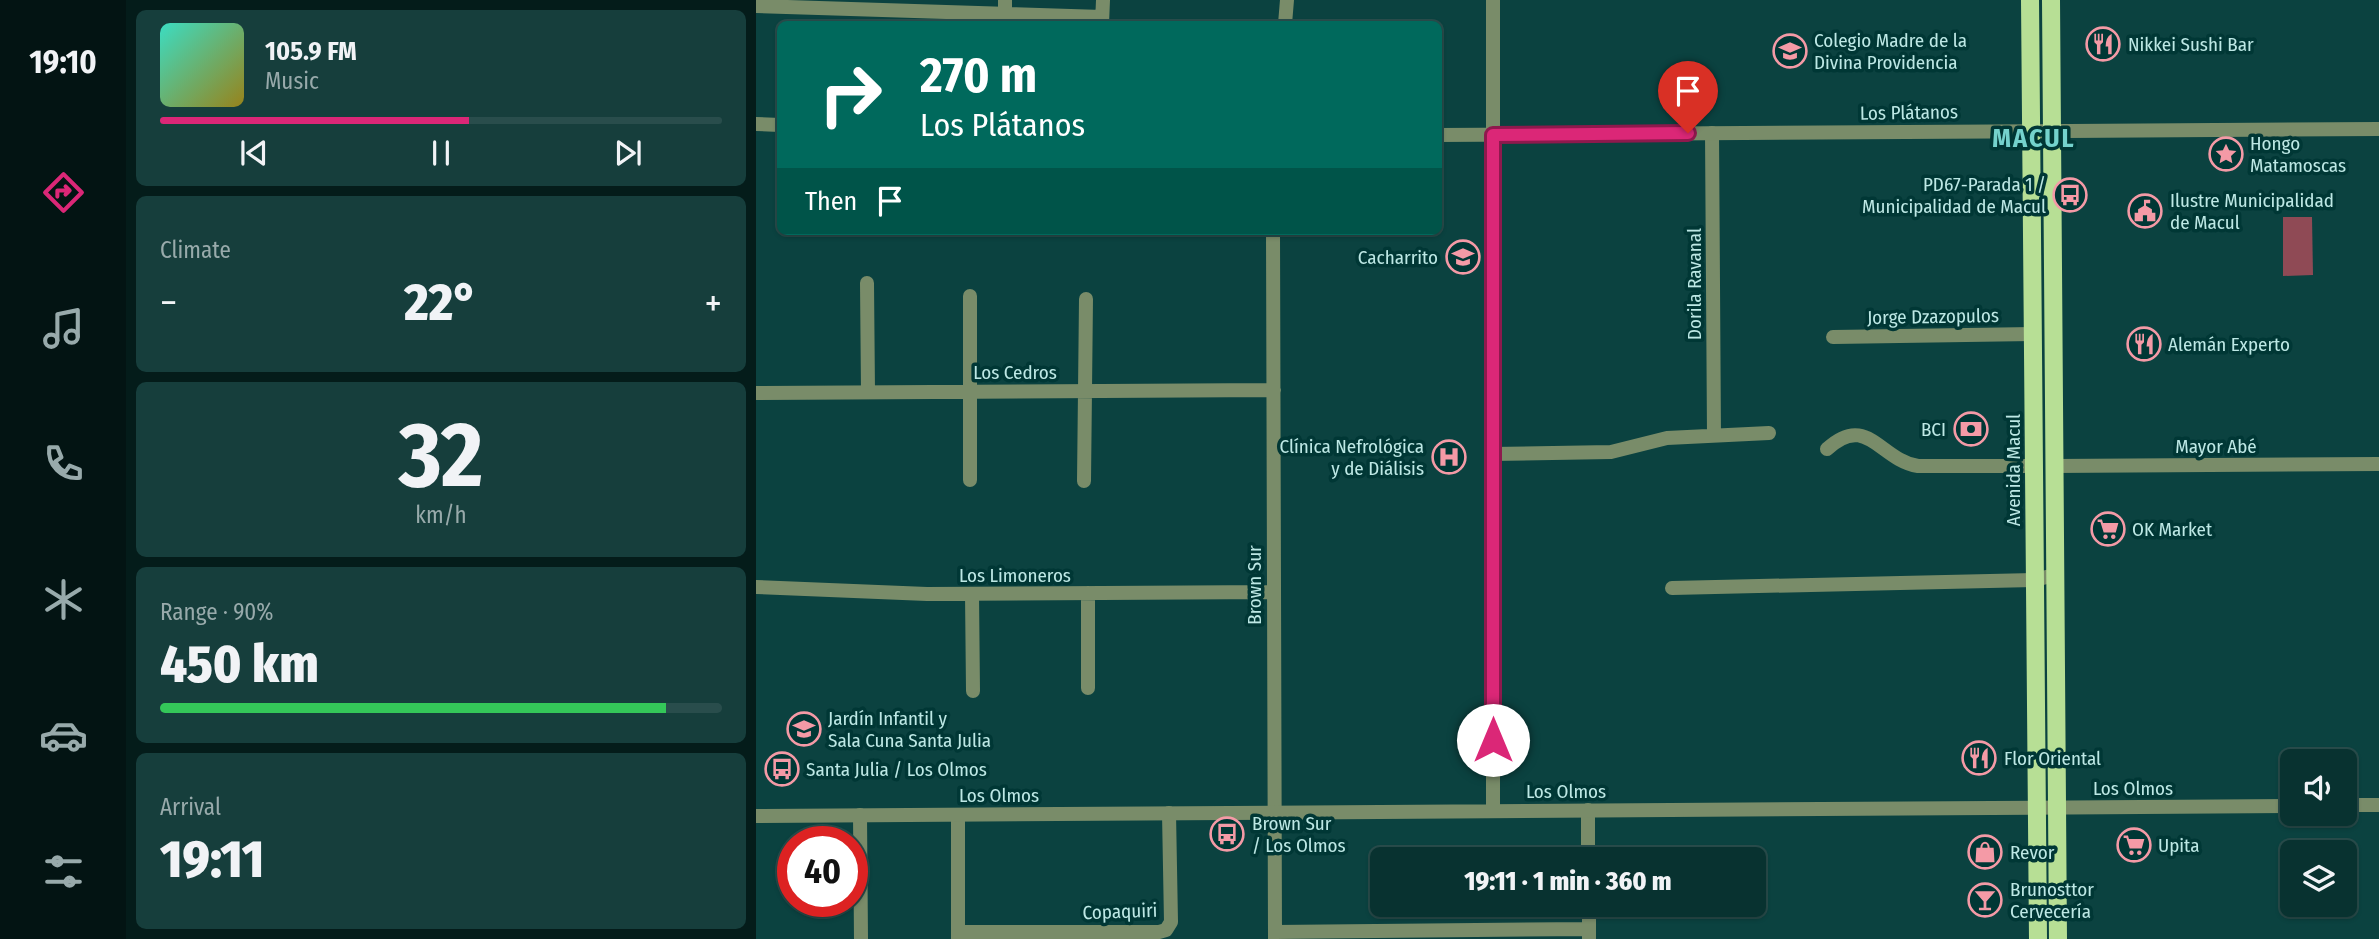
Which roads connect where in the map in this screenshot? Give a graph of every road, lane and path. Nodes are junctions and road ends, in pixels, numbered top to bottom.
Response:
1 (1102, 0) edge
2 (1287, 0) edge
3 (1493, 0) edge
4 (2030, 0) edge
5 (2051, 0) edge
6 (756, 6) edge
7 (907, 6) edge
8 (1005, 7) edge
9 (1102, 21) edge
10 (1285, 21) edge
11 (756, 124) edge
12 (777, 125) edge
13 (2379, 129) edge
14 (2031, 130) junction
15 (2051, 130) junction
16 (1712, 133) junction
17 (1442, 135) edge
18 (1493, 135) junction
19 (1273, 235) edge
20 (867, 283) dead end
21 (971, 296) dead end
22 (1086, 299) dead end
23 (2033, 334) junction
24 (1833, 337) dead end
25 (1273, 390) junction
26 (970, 391) junction
27 (1085, 391) junction
28 (868, 392) junction
29 (756, 393) edge
30 (1769, 433) dead end
31 (1714, 435) junction
32 (1828, 449) dead end
33 (1492, 454) junction
34 (2379, 464) edge
35 (2034, 466) junction
36 (2053, 466) junction
37 (970, 480) dead end
38 (1084, 481) dead end
39 (2054, 575) junction
40 (2035, 580) junction
41 (756, 587) edge
42 (1672, 588) dead end
43 (1274, 592) junction
44 (1088, 593) junction
45 (972, 594) junction
46 (1088, 688) dead end
47 (973, 691) dead end
48 (2357, 805) edge
49 (2379, 805) edge
50 (2280, 806) edge
51 (2037, 807) junction
52 (2056, 807) junction
53 (1588, 810) junction
54 (1493, 811) junction
55 (1169, 813) junction
56 (1274, 813) junction
57 (860, 815) junction
58 (958, 815) junction
59 (756, 816) edge
60 (1588, 847) edge
61 (1589, 934) edge
62 (1275, 935) edge
63 (958, 936) edge
64 (861, 939) edge
65 (2038, 939) edge
66 (2058, 939) edge

1 - 9 street
2 - 10 street
3 - 18 street
4 - 14 main road, Avenida Macul
5 - 15 main road, Avenida Macul
6 - 7 street
7 - 8 street
8 - 9 street
11 - 12 street
13 - 15 street, Los Plátanos
14 - 15 street, Los Plátanos
14 - 16 street, Los Plátanos
14 - 23 main road, Avenida Macul
15 - 36 main road, Avenida Macul
16 - 18 street, Los Plátanos
16 - 31 street, Dorila Ravanal
17 - 18 street, Los Plátanos
18 - 33 street
19 - 25 street, Brown Sur
20 - 28 street
21 - 26 street
22 - 27 street
23 - 24 street, Jorge Dzazopulos
23 - 35 main road, Avenida Macul
25 - 27 street, Los Cedros
25 - 43 street, Brown Sur
26 - 27 street, Los Cedros
26 - 28 street, Los Cedros
26 - 37 street
27 - 38 street
28 - 29 street, Los Cedros
30 - 31 street
31 - 33 street
32 - 35 street
33 - 54 street
34 - 36 street, Mayor Abé
35 - 40 main road, Avenida Macul
36 - 39 main road, Avenida Macul
39 - 40 street
39 - 52 main road, Avenida Macul
40 - 42 street
40 - 51 main road, Avenida Macul
41 - 45 street, Los Limoneros
43 - 44 street, Los Limoneros
43 - 56 street, Brown Sur
44 - 45 street, Los Limoneros
44 - 46 street
45 - 47 street
48 - 49 street
50 - 52 street, Los Olmos
51 - 52 street, Los Olmos
51 - 53 street, Los Olmos
51 - 65 main road, Avenida Macul
52 - 66 main road, Avenida Macul
53 - 54 street, Los Olmos
53 - 60 street
54 - 56 street, Los Olmos
55 - 56 street, Los Olmos
55 - 58 street, Los Olmos
55 - 63 street, Copaquiri
56 - 62 street, Brown Sur
57 - 58 street, Los Olmos
57 - 59 street, Los Olmos
57 - 64 street
58 - 63 street
61 - 62 street

